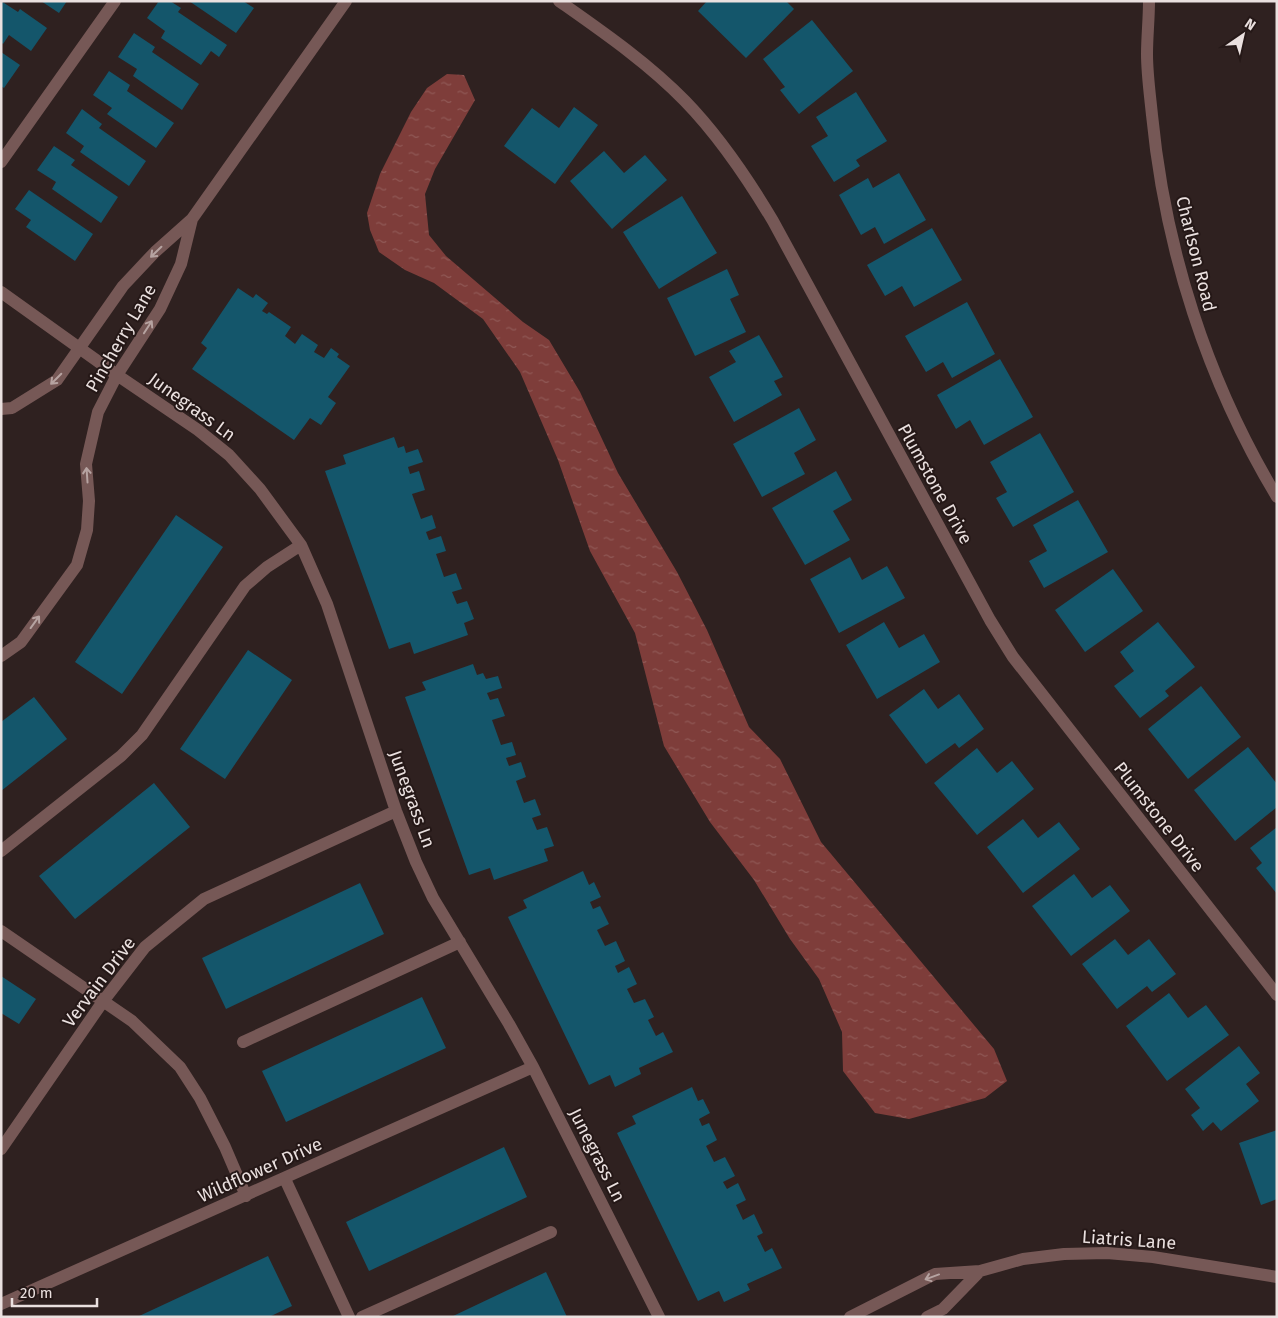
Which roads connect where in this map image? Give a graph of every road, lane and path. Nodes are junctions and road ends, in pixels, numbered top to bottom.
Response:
1 (115, 1) edge
2 (346, 1) edge
3 (559, 1) edge
4 (1150, 1) edge
5 (1, 162) edge
6 (192, 219) junction
7 (1, 292) edge
8 (78, 347) junction
9 (117, 375) junction
10 (1, 409) edge
11 (1277, 497) edge
12 (301, 545) junction
13 (1, 656) edge
14 (396, 810) junction
15 (1, 851) edge
16 (1, 931) edge
17 (460, 942) junction
18 (1277, 995) edge
19 (104, 1000) junction
20 (243, 1042) dead end
21 (533, 1068) junction
22 (1, 1149) edge
23 (285, 1179) junction
24 (246, 1196) junction
25 (551, 1232) dead end
26 (980, 1271) junction
27 (1277, 1277) edge
28 (1, 1304) edge
29 (348, 1317) edge
30 (362, 1317) edge
31 (659, 1317) edge
32 (850, 1317) edge
33 (927, 1317) edge

1 - 5 street
2 - 6 street, Pincherry Lane
3 - 18 street, Plumstone Drive
4 - 11 street, Charlson Road
6 -> 8 street, Pincherry Lane
9 -> 6 street, Pincherry Lane
7 - 8 street, Junegrass Ln
8 - 9 street, Junegrass Ln
8 -> 10 street, Pincherry Lane
9 - 12 street, Junegrass Ln
13 -> 9 street, Pincherry Lane
12 - 14 street, Junegrass Ln
12 - 15 street
14 - 17 street, Junegrass Ln
14 - 19 street, Vervain Drive
16 - 19 street
17 - 20 street
17 - 21 street, Junegrass Ln
19 - 22 street, Vervain Drive
19 - 24 street
21 - 23 street, Wildflower Drive
21 - 31 street, Junegrass Ln
23 - 24 street, Wildflower Drive
23 - 29 street
24 - 28 street, Wildflower Drive
25 - 30 street
26 - 27 street, Liatris Lane
26 -> 32 street, Liatris Lane
26 - 33 street

